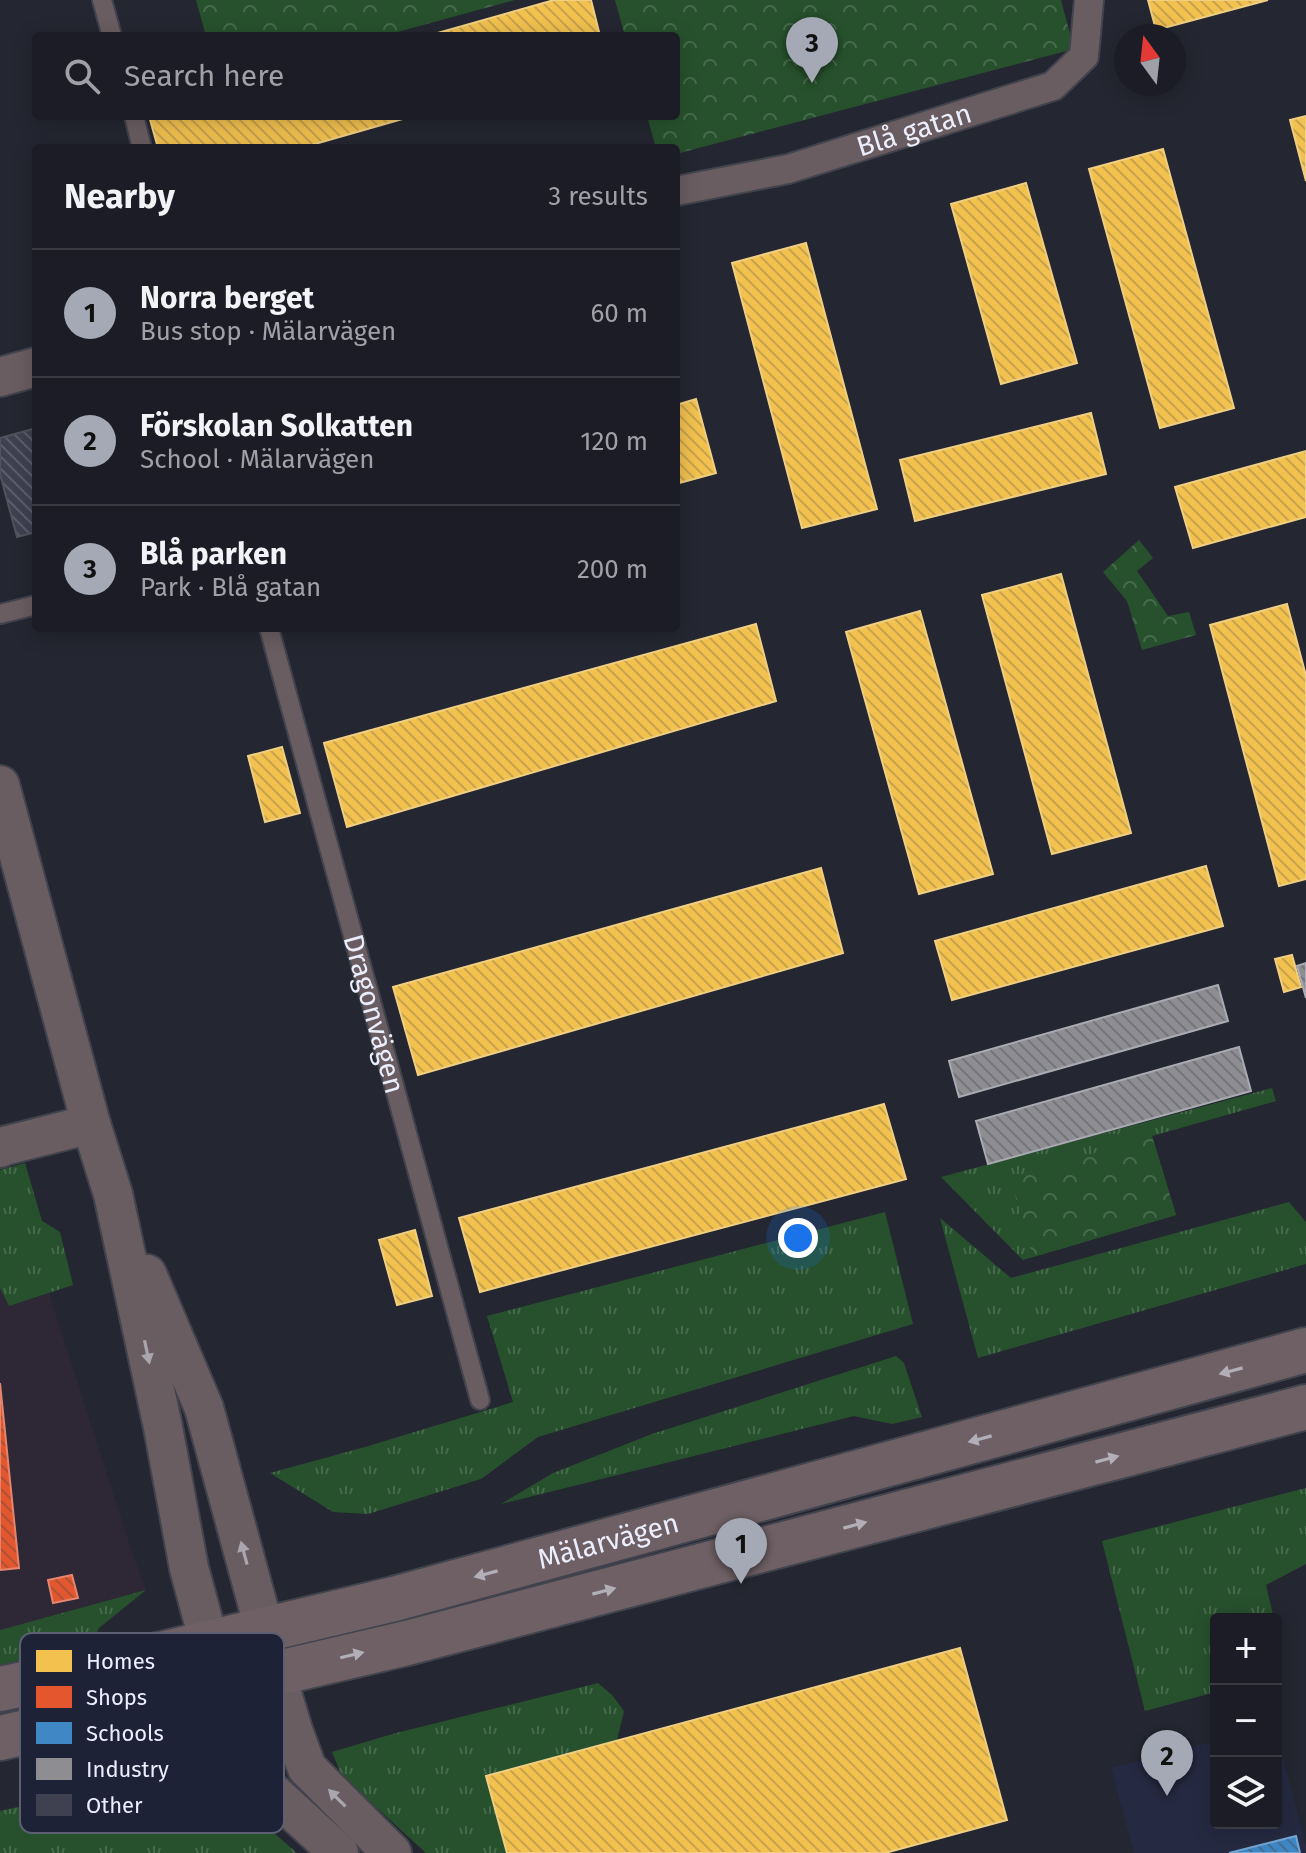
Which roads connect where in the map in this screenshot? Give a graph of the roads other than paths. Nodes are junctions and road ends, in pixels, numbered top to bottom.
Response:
1 (102, 0) edge
2 (1089, 0) edge
3 (111, 32) edge
4 (135, 120) edge
5 (141, 144) edge
6 (680, 190) edge
7 (32, 368) edge
8 (0, 377) edge
9 (32, 606) edge
10 (0, 614) edge
11 (270, 632) edge
12 (0, 785) edge
13 (91, 1124) junction
14 (0, 1148) edge
15 (113, 1194) junction
16 (1306, 1350) edge
17 (480, 1400) dead end
18 (1306, 1407) edge
19 (264, 1628) junction
20 (207, 1633) edge
21 (244, 1633) edge
22 (265, 1633) edge
23 (284, 1671) edge
24 (20, 1685) edge
25 (0, 1689) edge
26 (284, 1700) edge
27 (20, 1733) edge
28 (0, 1738) edge
29 (284, 1803) edge
30 (339, 1853) edge
31 (392, 1853) edge

1 - 3 lane
2 - 6 street, Blå gatan
4 - 5 lane
7 - 8 street
9 - 10 lane
11 - 17 lane, Dragonvägen
12 - 13 street
13 - 14 street
13 - 15 street
19 -> 15 street
15 -> 20 street
16 -> 19 main road, Mälarvägen
23 -> 18 main road, Mälarvägen
19 - 21 main road, Mälarvägen
19 - 22 main road
24 - 25 main road, Mälarvägen
31 -> 26 street
27 - 28 main road, Mälarvägen
29 - 30 street

